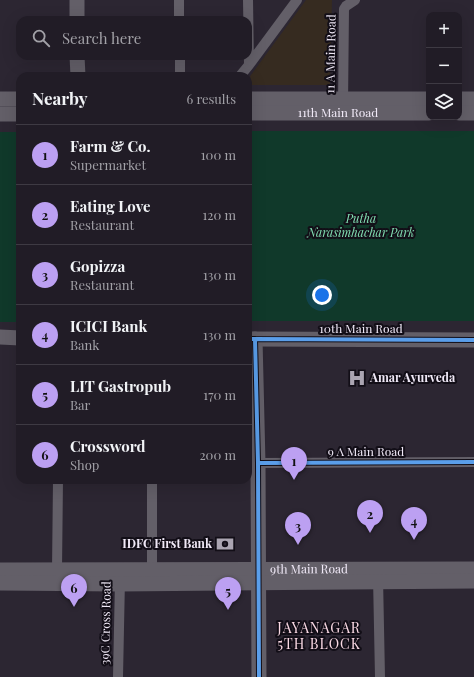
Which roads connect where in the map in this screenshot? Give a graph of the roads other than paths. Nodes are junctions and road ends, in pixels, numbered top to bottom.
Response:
1 (77, 0) edge
2 (179, 0) edge
3 (248, 0) edge
4 (297, 0) edge
5 (355, 0) edge
6 (77, 16) edge
7 (179, 16) edge
8 (248, 16) edge
9 (77, 60) edge
10 (180, 60) edge
11 (249, 60) edge
12 (249, 65) junction
13 (78, 72) edge
14 (180, 72) edge
15 (243, 72) edge
16 (0, 99) edge
17 (16, 99) edge
18 (252, 99) edge
19 (426, 99) edge
20 (462, 99) edge
21 (474, 99) edge
22 (343, 106) junction
23 (252, 113) edge
24 (426, 113) edge
25 (462, 113) edge
26 (474, 113) edge
27 (0, 114) edge
28 (16, 114) edge
29 (0, 337) edge
30 (16, 338) edge
31 (252, 339) edge
32 (474, 340) edge
33 (474, 462) edge
34 (258, 463) junction
35 (58, 484) edge
36 (152, 484) edge
37 (152, 569) junction
38 (474, 569) edge
39 (0, 570) edge
40 (57, 570) junction
41 (378, 576) junction
42 (120, 577) junction
43 (259, 577) junction
44 (474, 581) edge
45 (0, 583) edge
46 (118, 677) edge
47 (259, 677) edge
48 (380, 677) edge

1 - 6 main road
2 - 7 street
3 - 8 street
4 - 12 street
5 - 22 street, 11 A Main Road
9 - 13 main road
10 - 14 street
11 - 12 street
12 - 15 street
16 - 17 main road
18 - 22 main road, 11th Main Road
19 - 22 main road, 11th Main Road
20 - 21 main road
22 - 23 main road, 11th Main Road
22 - 24 main road, 11th Main Road
25 - 26 main road
27 - 28 main road
29 - 30 main road
31 - 32 main road, 10th Main Road
31 - 34 main road
33 - 34 street, 9 A Main Road
34 - 43 main road
35 - 40 street
36 - 37 street
37 - 42 main road, 9th Main Road
37 - 43 main road, 9th Main Road
38 - 41 main road, 9th Main Road
39 - 40 main road, 9th Main Road
40 - 42 main road, 9th Main Road
41 - 43 main road, 9th Main Road
41 - 44 main road, 9th Main Road
41 - 48 street
42 - 43 main road, 9th Main Road
42 - 45 main road, 9th Main Road
42 - 46 street, 39C Cross Road
43 - 47 main road

